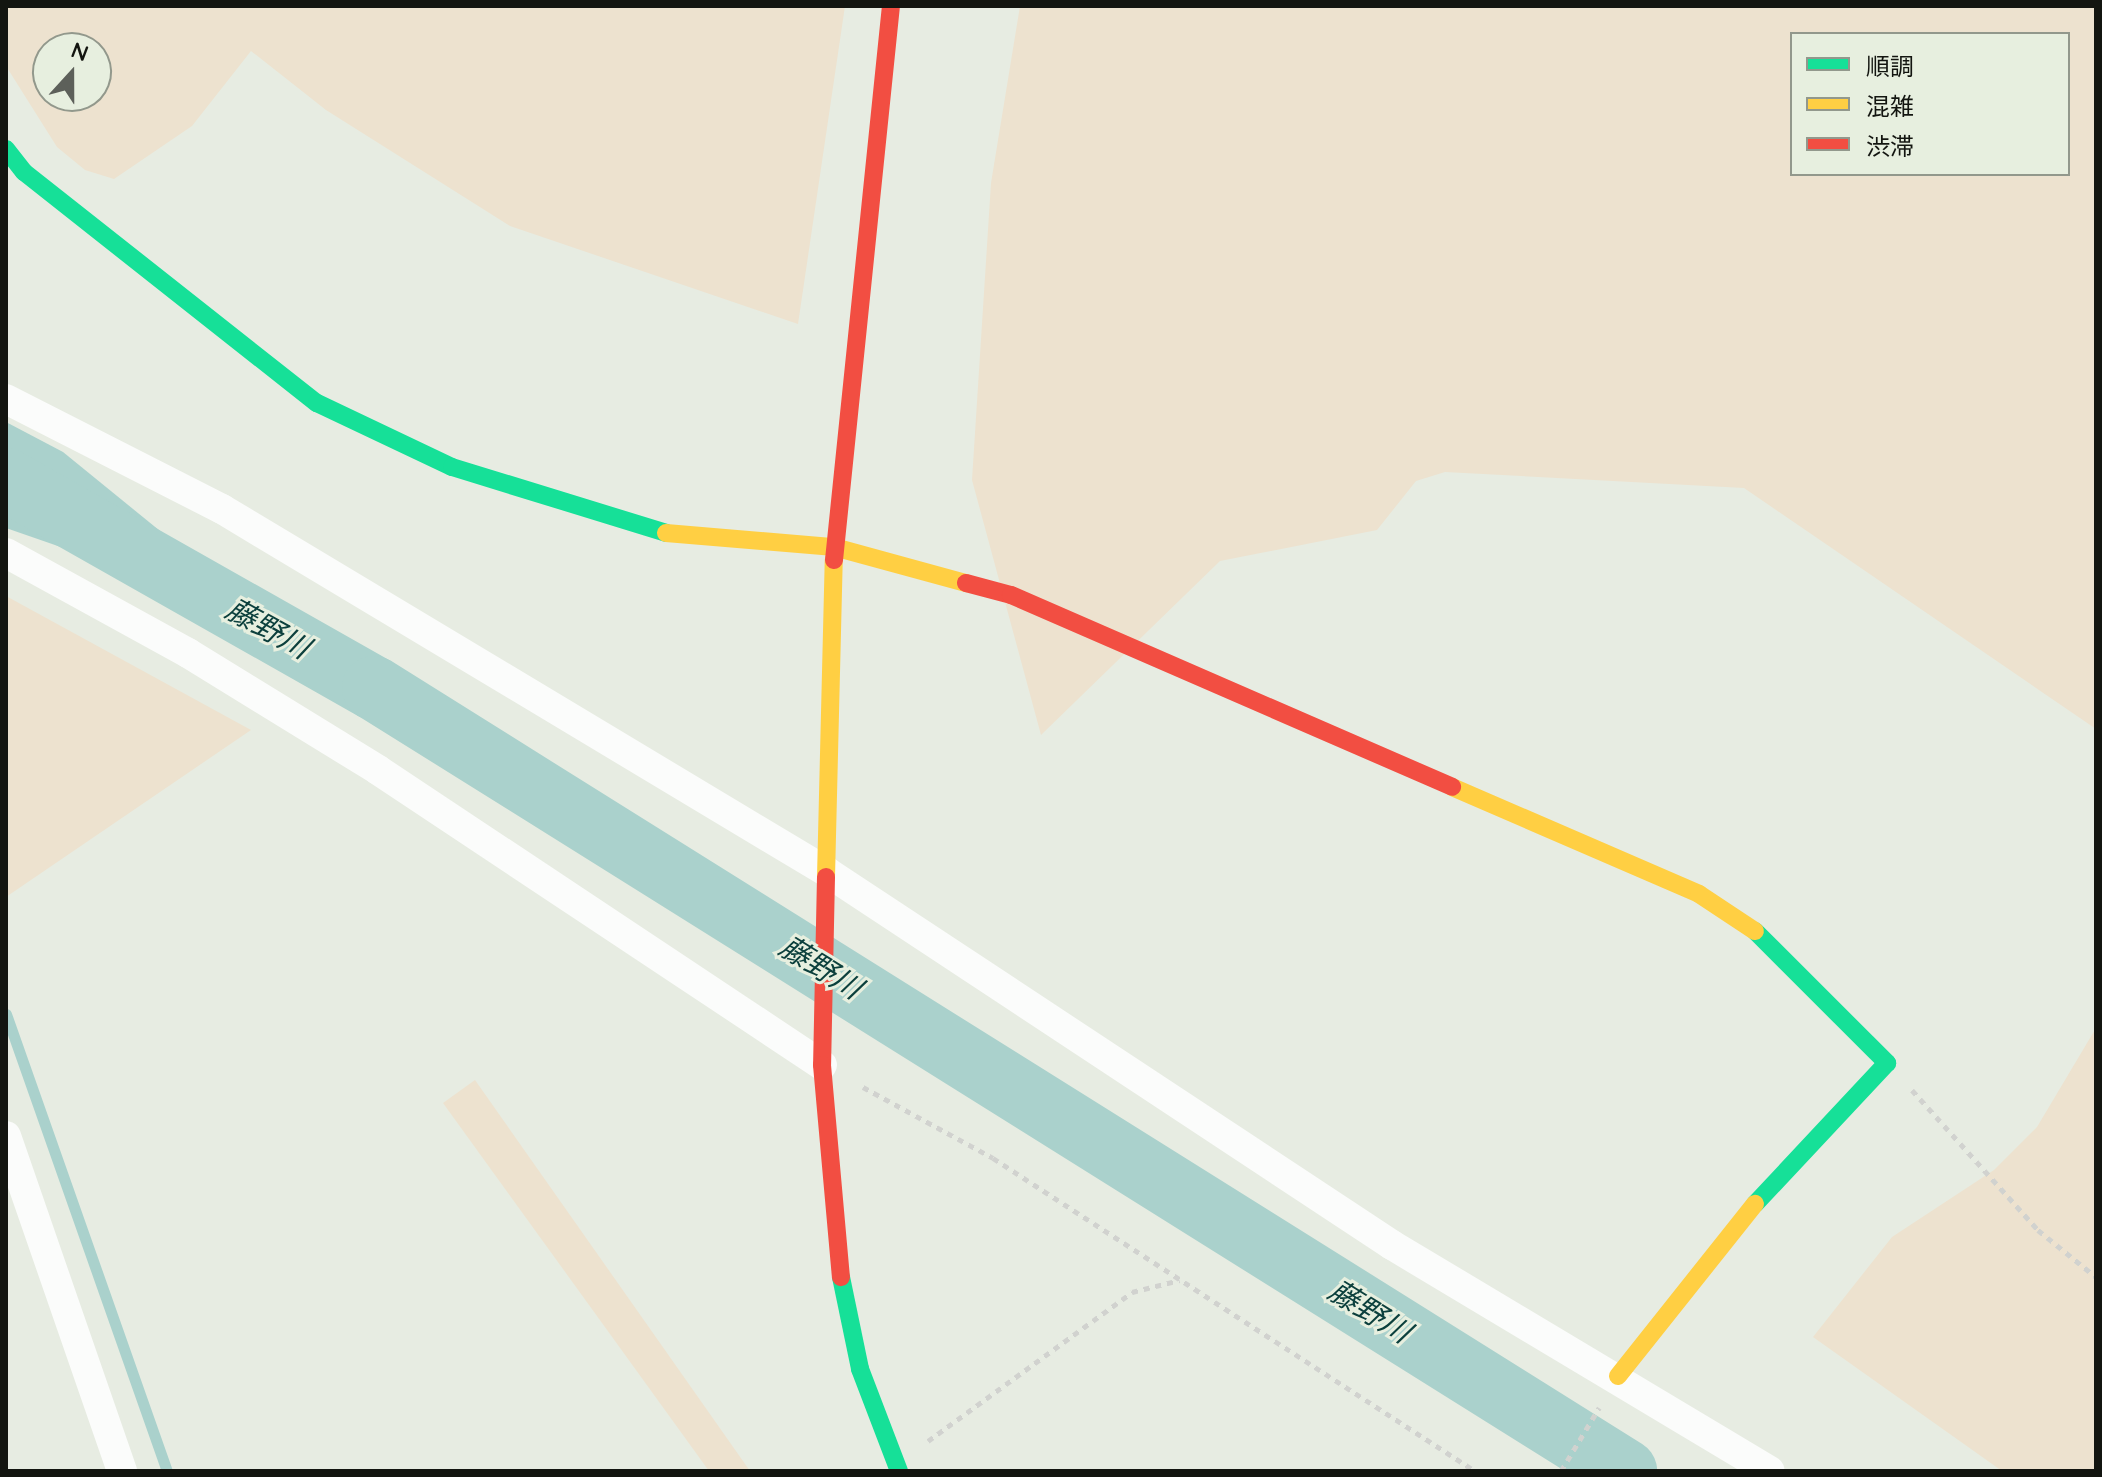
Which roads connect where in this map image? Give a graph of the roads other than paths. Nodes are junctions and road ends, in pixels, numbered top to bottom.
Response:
1 (891, 6) edge
2 (6, 149) edge
3 (6, 399) edge
4 (834, 547) junction
5 (6, 553) edge
6 (827, 883) junction
7 (822, 1056) junction
8 (6, 1136) edge
9 (1611, 1387) junction
10 (891, 1469) edge
11 (122, 1471) edge
12 (1770, 1471) edge

1 - 4 street
2 - 4 street
3 - 6 street
4 - 6 street
4 - 9 street
5 - 7 street
6 - 7 street
6 - 9 street
7 - 10 street
8 - 11 street
9 - 12 street

